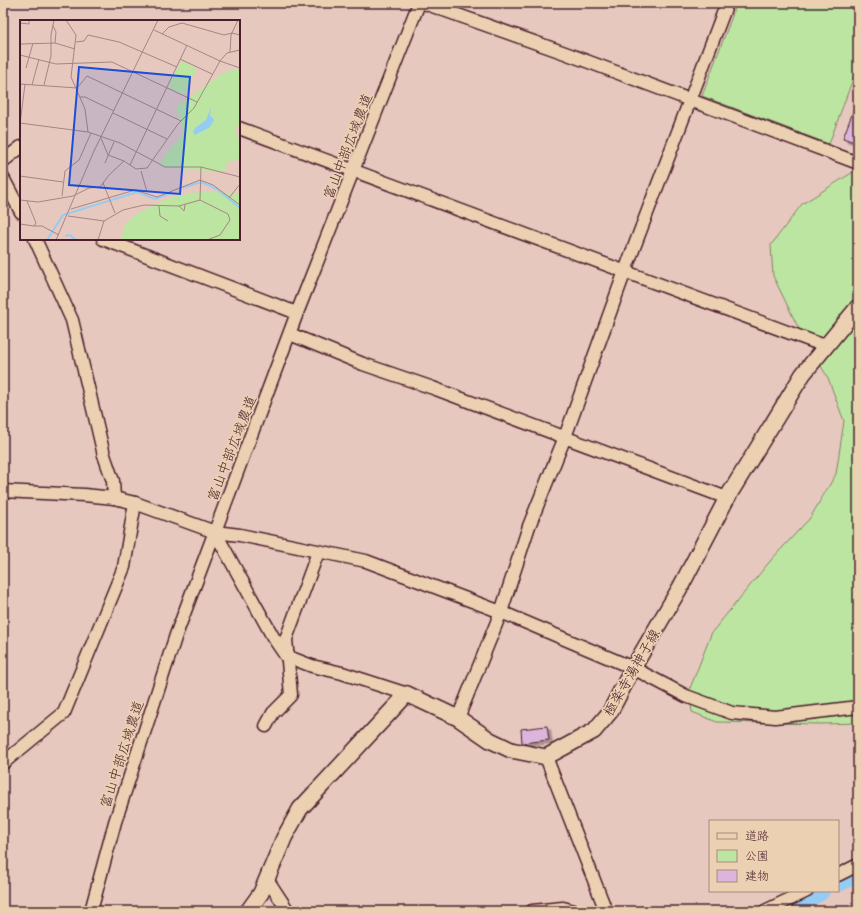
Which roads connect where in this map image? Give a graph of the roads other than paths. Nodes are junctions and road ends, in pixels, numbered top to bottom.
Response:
1 (419, 3) edge
2 (424, 3) edge
3 (727, 3) edge
4 (690, 100) junction
5 (240, 128) edge
6 (20, 148) edge
7 (3, 161) edge
8 (858, 163) edge
9 (354, 170) junction
10 (3, 178) edge
11 (20, 210) edge
12 (35, 240) edge
13 (106, 240) edge
14 (625, 271) junction
15 (858, 308) edge
16 (297, 313) junction
17 (290, 334) junction
18 (826, 346) junction
19 (565, 436) junction
20 (3, 491) edge
21 (114, 498) junction
22 (728, 498) junction
23 (135, 503) junction
24 (215, 532) junction
25 (318, 552) junction
26 (500, 612) junction
27 (286, 656) junction
28 (633, 668) junction
29 (407, 694) junction
30 (858, 707) edge
31 (458, 718) junction
32 (266, 726) dead end
33 (546, 757) junction
34 (3, 763) edge
35 (858, 865) edge
36 (839, 874) edge
37 (267, 879) junction
38 (805, 892) edge
39 (91, 911) edge
40 (248, 911) edge
41 (288, 911) edge
42 (532, 911) edge
43 (574, 911) edge
44 (606, 911) edge
45 (765, 911) edge

1 - 9 street, 富山中部広域農道
2 - 4 street
3 - 4 street
4 - 8 street
4 - 14 street
5 - 9 street
6 - 7 street
9 - 14 street
9 - 16 street, 富山中部広域農道
10 - 11 street
12 - 21 street
13 - 16 street
14 - 18 street
14 - 19 street
15 - 18 main road, 極楽寺湯神子線
16 - 17 street, 富山中部広域農道
17 - 19 street
17 - 24 street, 富山中部広域農道
18 - 22 main road, 極楽寺湯神子線
19 - 22 street
19 - 26 street
20 - 21 street
21 - 23 street
22 - 28 main road, 極楽寺湯神子線
23 - 24 street
23 - 34 street
24 - 25 street
24 - 27 street
24 - 39 street, 富山中部広域農道
25 - 26 street
25 - 27 street
26 - 28 street
26 - 31 street
27 - 29 street
27 - 32 street
28 - 30 street
28 - 33 main road, 極楽寺湯神子線
29 - 31 main road
29 - 37 main road
31 - 33 main road
33 - 44 street
35 - 36 street
37 - 40 main road
37 - 41 street
38 - 45 street
42 - 43 street

